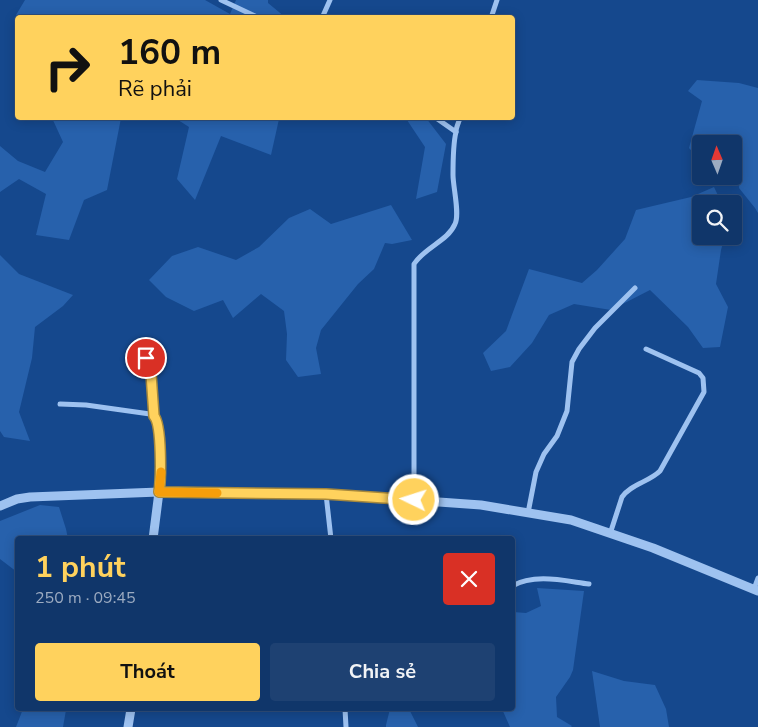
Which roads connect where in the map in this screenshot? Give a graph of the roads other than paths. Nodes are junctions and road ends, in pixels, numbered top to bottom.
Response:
1 (221, 0) edge
2 (330, 0) edge
3 (497, 0) edge
4 (253, 15) edge
5 (323, 15) edge
6 (492, 15) edge
7 (439, 120) edge
8 (459, 120) edge
9 (456, 132) junction
10 (636, 288) dead end
11 (646, 350) dead end
12 (129, 358) dead end
13 (60, 404) dead end
14 (154, 416) junction
15 (159, 492) junction
16 (326, 494) junction
17 (414, 500) junction
18 (0, 506) edge
19 (528, 513) junction
20 (610, 534) junction
21 (153, 536) edge
22 (331, 536) edge
23 (758, 578) edge
24 (515, 584) edge
25 (590, 584) dead end
26 (756, 590) edge
27 (130, 711) edge
28 (345, 711) edge
29 (128, 727) edge
30 (346, 727) edge

1 - 4 street
2 - 5 street
3 - 6 street
7 - 9 street
8 - 9 street
9 - 17 street
10 - 19 street
11 - 20 street
12 - 14 street
13 - 14 street
14 - 15 street
15 - 16 street
15 - 18 street
15 - 21 street
16 - 17 street
16 - 22 street
17 - 19 street
19 - 20 street
20 - 26 street
23 - 26 street
24 - 25 street
27 - 29 street
28 - 30 street

